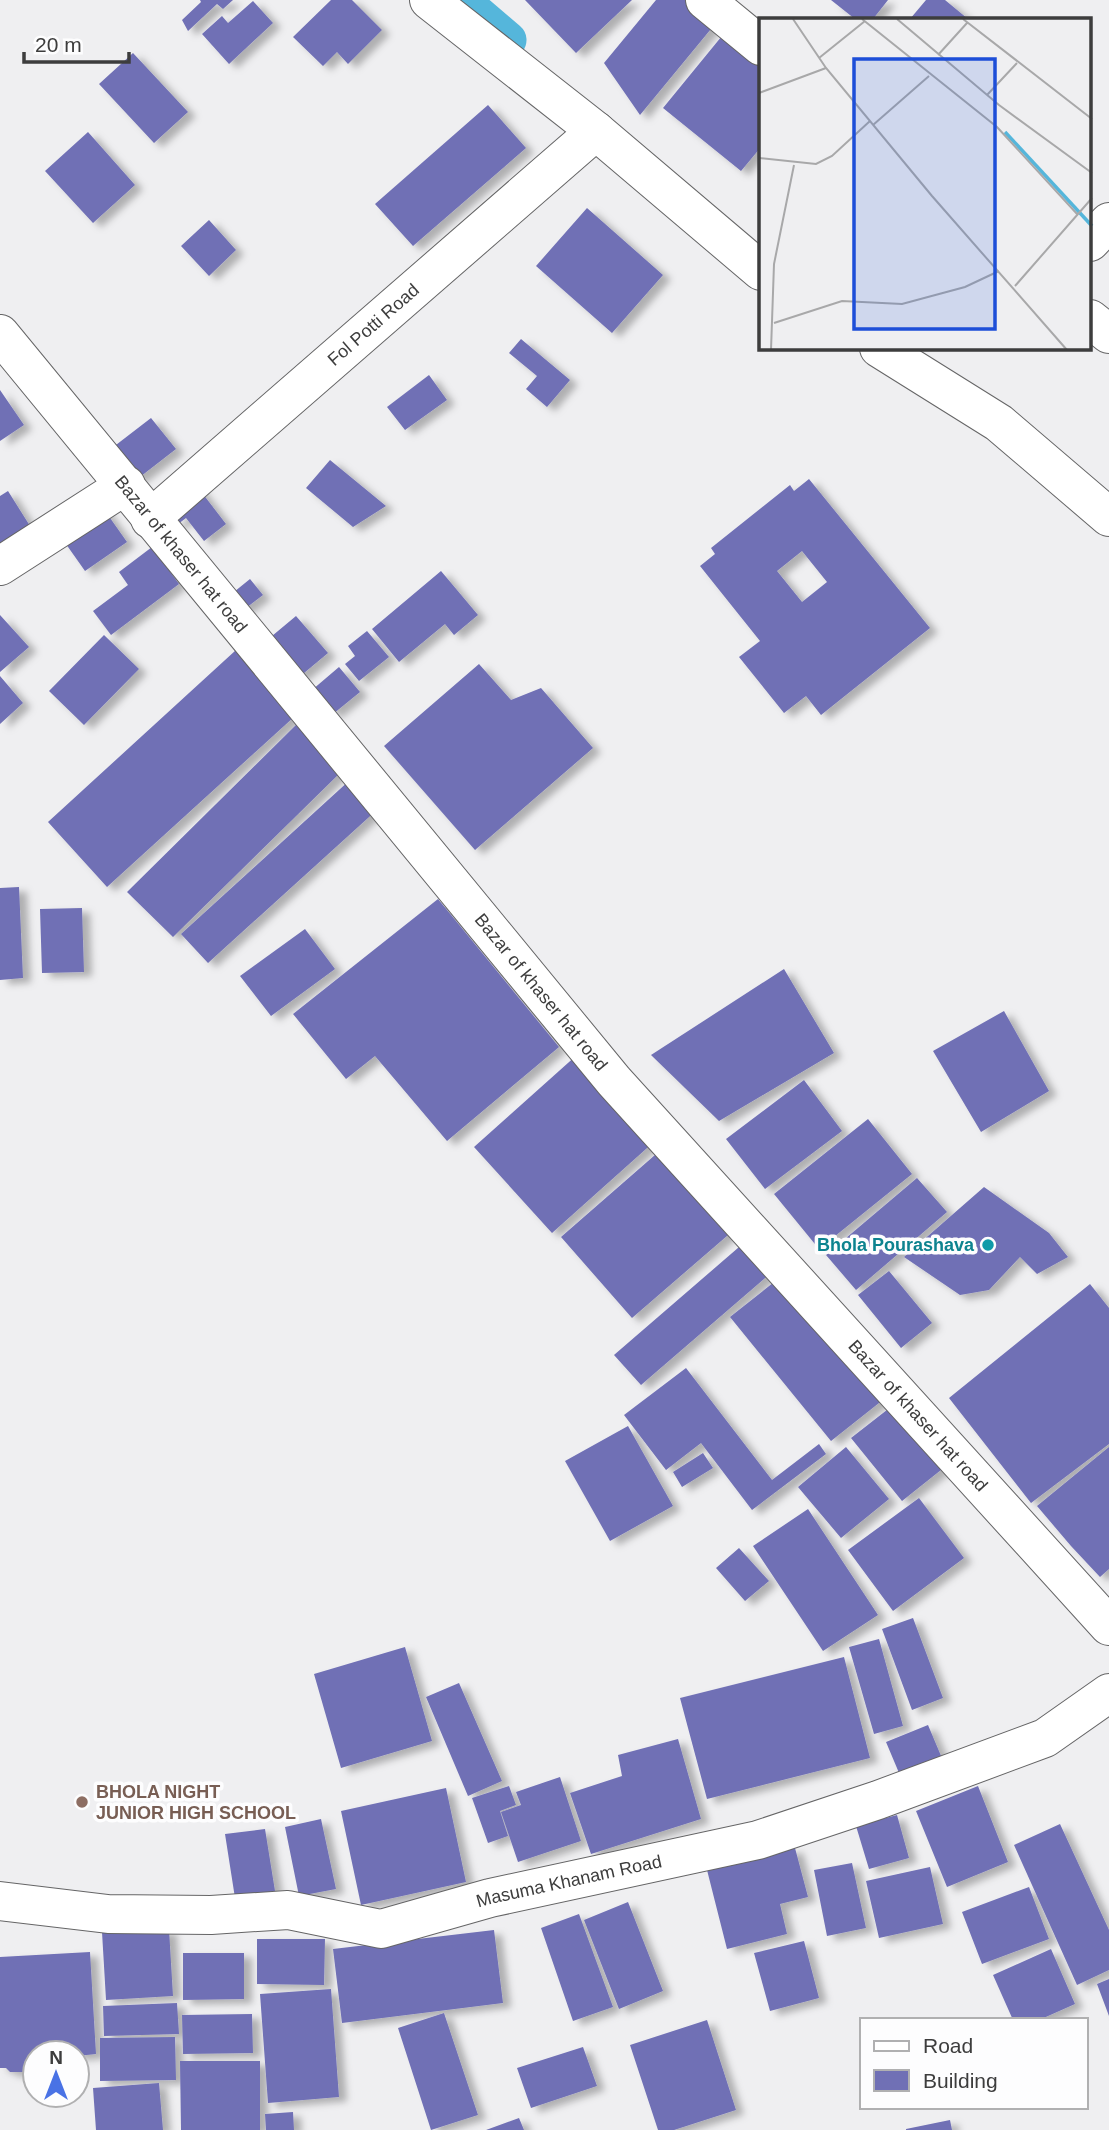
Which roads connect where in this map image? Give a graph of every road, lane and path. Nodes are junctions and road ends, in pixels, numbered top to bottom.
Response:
1 (429, 0) edge
2 (705, 0) edge
3 (759, 44) edge
4 (596, 131) junction
5 (1109, 222) edge
6 (1092, 240) edge
7 (759, 269) edge
8 (1092, 320) edge
9 (0, 334) edge
10 (1109, 334) edge
11 (882, 350) edge
12 (126, 485) junction
13 (1109, 516) edge
14 (150, 519) junction
15 (0, 566) edge
16 (1109, 1626) edge
17 (1109, 1693) edge
18 (0, 1901) edge

1 - 4 street
2 - 3 street
4 - 7 street
4 - 14 street, Fol Potti Road
5 - 6 street
8 - 10 street
9 - 12 street, Bazar of khaser hat road
11 - 13 street
12 - 14 street, Bazar of khaser hat road
12 - 15 street
14 - 16 street, Bazar of khaser hat road
17 - 18 street, Masuma Khanam Road

